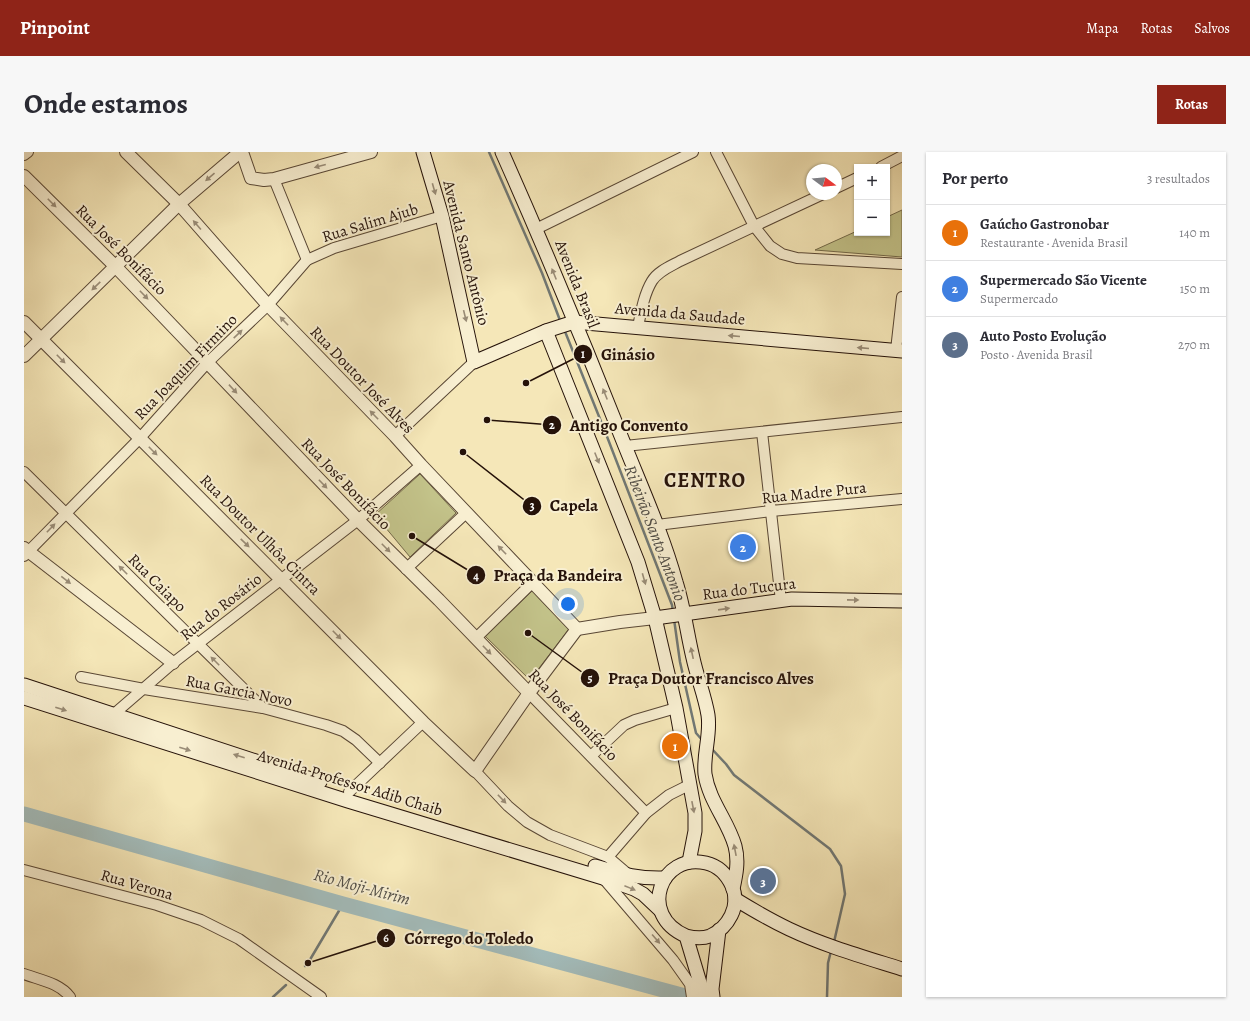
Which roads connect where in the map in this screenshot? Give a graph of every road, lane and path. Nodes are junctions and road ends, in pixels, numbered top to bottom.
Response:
1 (28, 152) edge
2 (126, 152) edge
3 (241, 152) edge
4 (371, 152) edge
5 (423, 152) edge
6 (502, 152) edge
7 (693, 152) edge
8 (716, 152) edge
9 (24, 155) edge
10 (902, 156) edge
11 (887, 164) edge
12 (24, 176) edge
13 (274, 179) junction
14 (854, 179) edge
15 (842, 185) edge
16 (810, 200) edge
17 (178, 204) junction
18 (442, 216) junction
19 (754, 226) junction
20 (536, 228) junction
21 (307, 260) junction
22 (902, 264) edge
23 (116, 267) junction
24 (902, 297) edge
25 (268, 305) junction
26 (24, 322) edge
27 (570, 323) junction
28 (638, 327) junction
29 (549, 330) junction
30 (41, 339) junction
31 (899, 351) edge
32 (24, 356) edge
33 (208, 362) junction
34 (474, 362) junction
35 (902, 417) edge
36 (762, 432) junction
37 (395, 436) junction
38 (140, 438) junction
39 (625, 446) junction
40 (421, 465) junction
41 (24, 472) edge
42 (902, 499) edge
43 (771, 511) junction
44 (65, 513) junction
45 (466, 513) junction
46 (358, 520) junction
47 (657, 525) junction
48 (26, 552) edge
49 (406, 569) junction
50 (282, 579) junction
51 (533, 582) junction
52 (781, 601) junction
53 (902, 601) edge
54 (683, 615) junction
55 (658, 618) junction
56 (577, 629) junction
57 (476, 638) junction
58 (198, 644) junction
59 (173, 663) junction
60 (81, 677) dead end
61 (24, 685) edge
62 (144, 689) junction
63 (529, 693) junction
64 (24, 698) edge
65 (263, 708) junction
66 (676, 708) junction
67 (114, 714) junction
68 (423, 722) junction
69 (591, 756) junction
70 (380, 763) junction
71 (475, 771) junction
72 (689, 785) junction
73 (349, 792) junction
74 (646, 812) junction
75 (608, 857) junction
76 (689, 862) junction
77 (24, 870) edge
78 (630, 877) junction
79 (604, 878) junction
80 (665, 878) junction
81 (734, 894) junction
82 (660, 910) junction
83 (719, 930) junction
84 (686, 936) junction
85 (902, 969) edge
86 (24, 974) edge
87 (703, 991) edge
88 (70, 997) edge
89 (321, 997) edge
90 (692, 997) edge

1 - 9 street
2 - 17 street, Rua Doutor José Alves
3 - 13 street
3 -> 17 street
4 -> 13 street
5 -> 18 main road, Avenida Santo Antônio
6 - 20 main road, Avenida Brasil
7 - 20 street
8 - 19 street
10 - 11 street
12 -> 23 street, Rua José Bonifácio
13 - 21 street
14 - 15 street
16 - 19 street
17 - 23 street
25 -> 17 street, Rua Doutor José Alves
18 - 21 street, Rua Salim Ajub
18 -> 34 main road, Avenida Santo Antônio
19 - 22 street
19 - 28 street
27 -> 20 main road, Avenida Brasil
21 - 25 street, Rua Joaquim Firmino
23 -> 30 street
23 -> 33 street, Rua José Bonifácio
24 - 31 street
33 -> 25 street, Rua Joaquim Firmino
37 -> 25 street, Rua Doutor José Alves
26 - 30 street, Rua Doutor Ulhôa Cintra
27 - 28 main road, Avenida da Saudade
27 - 29 main road, Avenida da Saudade
39 -> 27 main road, Avenida Brasil
31 -> 28 main road, Avenida da Saudade
29 - 34 main road, Avenida da Saudade
29 -> 55 main road
30 - 32 street
30 -> 38 street, Rua Doutor Ulhôa Cintra
33 - 38 street, Rua Joaquim Firmino
33 -> 46 street, Rua José Bonifácio
34 - 37 street, Avenida da Saudade
35 - 36 street
36 - 39 street
36 - 43 street
37 - 40 street, Rua Doutor José Alves
38 - 44 street, Rua Joaquim Firmino
38 -> 50 street, Rua Doutor Ulhôa Cintra
39 - 47 main road, Avenida Brasil
40 - 45 street, Rua Doutor José Alves
40 - 46 street, Rua do Rosário
41 - 44 street, Rua Caiapo
42 - 43 street, Rua Madre Pura
43 - 47 street, Rua Madre Pura
43 - 52 street
48 -> 44 street, Rua Joaquim Firmino
58 -> 44 street, Rua Caiapo
45 - 49 street
51 -> 45 street, Rua Doutor José Alves
46 -> 49 street, Rua José Bonifácio
46 - 50 street, Rua do Rosário
47 - 54 main road, Avenida Brasil
48 -> 59 street
49 - 57 street, Rua José Bonifácio
50 - 58 street, Rua do Rosário
50 -> 68 street, Rua Doutor Ulhôa Cintra
51 - 56 street, Rua Doutor José Alves
51 - 57 street
52 -> 53 main road, Rua do Tucura
54 -> 52 main road, Rua do Tucura
54 - 55 main road, Rua do Tucura
81 -> 54 main road, Avenida Brasil
55 - 56 street, Rua do Tucura
55 - 66 main road
56 - 63 street
57 -> 63 street, Rua José Bonifácio
58 - 59 street, Rua do Rosário
65 -> 58 street, Rua Caiapo
59 - 62 street, Rua do Rosário
60 - 62 street, Rua Garcia Novo
61 - 67 main road, Avenida Professor Adib Chaib
62 - 65 street, Rua Garcia Novo
62 - 67 street, Rua do Rosário
63 - 69 street, Rua José Bonifácio
63 - 71 street
64 -> 79 main road, Avenida Professor Adib Chaib
65 - 70 street, Rua Garcia Novo
66 - 69 street
66 - 72 main road
73 -> 67 main road, Avenida Professor Adib Chaib
68 - 70 street
68 - 71 street, Rua Doutor Ulhôa Cintra
69 - 74 street, Rua José Bonifácio
70 - 73 street
71 -> 75 street
72 - 74 street
72 -> 76 main road
73 - 78 main road, Avenida Professor Adib Chaib
74 - 75 street
75 - 78 street
76 - 80 main road
76 - 81 main road
77 - 89 street, Rua Verona
78 - 80 main road, Avenida Professor Adib Chaib
79 -> 82 main road, Avenida Professor Adib Chaib
79 -> 87 street
80 - 82 main road
81 - 83 main road
81 - 85 main road
82 - 84 main road
83 - 84 main road
83 - 87 main road
84 - 87 main road
86 - 88 street
87 - 90 street

